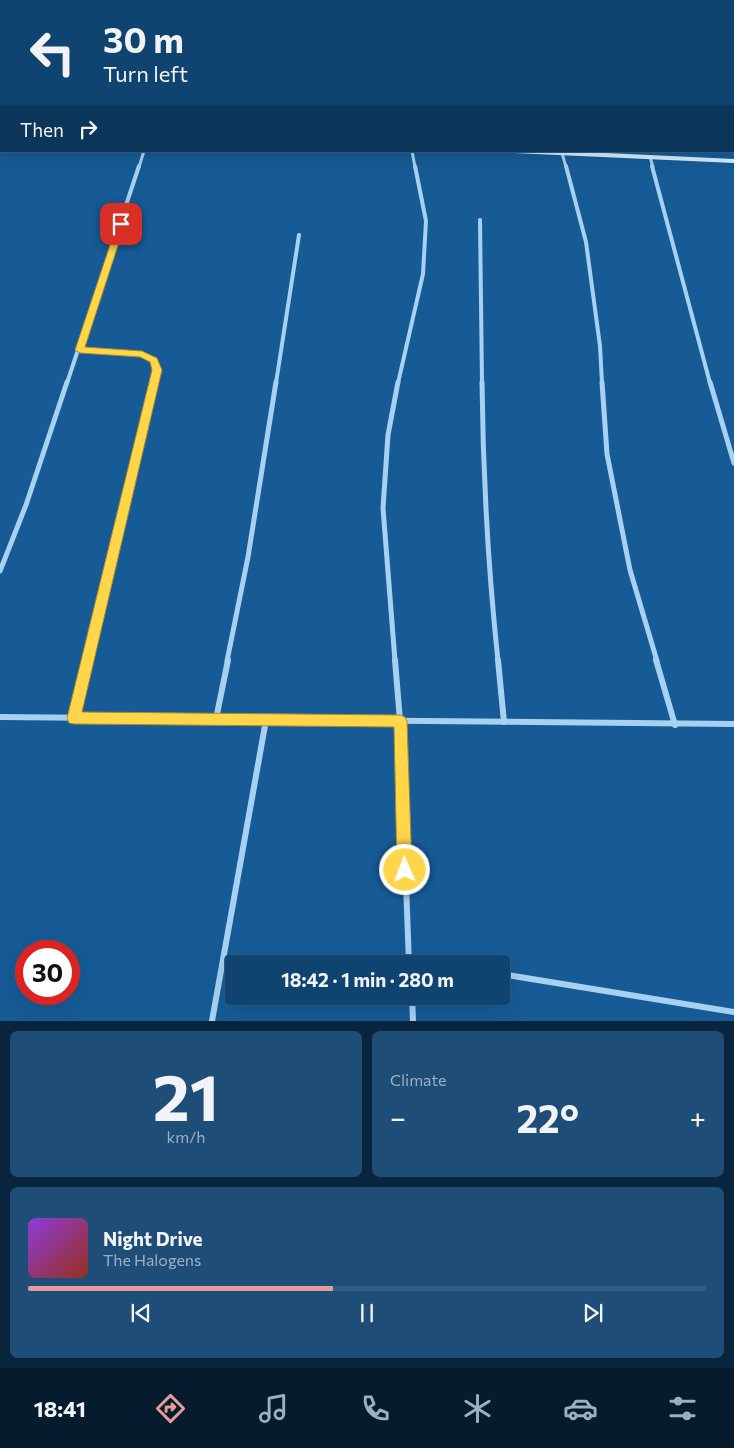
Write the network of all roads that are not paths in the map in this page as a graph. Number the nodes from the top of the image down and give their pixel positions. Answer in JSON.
{"nodes":[{"id":1,"x":144,"y":152,"type":"edge"},
{"id":2,"x":412,"y":152,"type":"edge"},
{"id":3,"x":530,"y":152,"type":"edge"},
{"id":4,"x":562,"y":154,"type":"junction"},
{"id":5,"x":650,"y":157,"type":"junction"},
{"id":6,"x":734,"y":161,"type":"edge"},
{"id":7,"x":480,"y":220,"type":"dead end"},
{"id":8,"x":299,"y":235,"type":"dead end"},
{"id":9,"x":80,"y":350,"type":"junction"},
{"id":10,"x":734,"y":463,"type":"edge"},
{"id":11,"x":0,"y":571,"type":"edge"},
{"id":12,"x":0,"y":717,"type":"edge"},
{"id":13,"x":74,"y":718,"type":"junction"},
{"id":14,"x":216,"y":719,"type":"junction"},
{"id":15,"x":266,"y":720,"type":"junction"},
{"id":16,"x":400,"y":721,"type":"junction"},
{"id":17,"x":504,"y":722,"type":"junction"},
{"id":18,"x":734,"y":724,"type":"edge"},
{"id":19,"x":676,"y":725,"type":"junction"},
{"id":20,"x":409,"y":955,"type":"edge"},
{"id":21,"x":510,"y":975,"type":"edge"},
{"id":22,"x":412,"y":1005,"type":"edge"},
{"id":23,"x":734,"y":1012,"type":"edge"},
{"id":24,"x":212,"y":1020,"type":"edge"},
{"id":25,"x":413,"y":1020,"type":"edge"}],
"edges":[{"from":1,"to":9,"type":"street"},
{"from":2,"to":16,"type":"street"},
{"from":3,"to":4,"type":"street"},
{"from":4,"to":5,"type":"street"},
{"from":4,"to":19,"type":"street"},
{"from":5,"to":6,"type":"street"},
{"from":5,"to":10,"type":"street"},
{"from":7,"to":17,"type":"street"},
{"from":8,"to":14,"type":"street"},
{"from":9,"to":11,"type":"street"},
{"from":9,"to":13,"type":"street"},
{"from":12,"to":13,"type":"street"},
{"from":13,"to":14,"type":"street"},
{"from":14,"to":15,"type":"street"},
{"from":15,"to":16,"type":"street"},
{"from":15,"to":24,"type":"street"},
{"from":16,"to":17,"type":"street"},
{"from":16,"to":20,"type":"street"},
{"from":17,"to":19,"type":"street"},
{"from":18,"to":19,"type":"street"},
{"from":21,"to":23,"type":"street"},
{"from":22,"to":25,"type":"street"}]}
